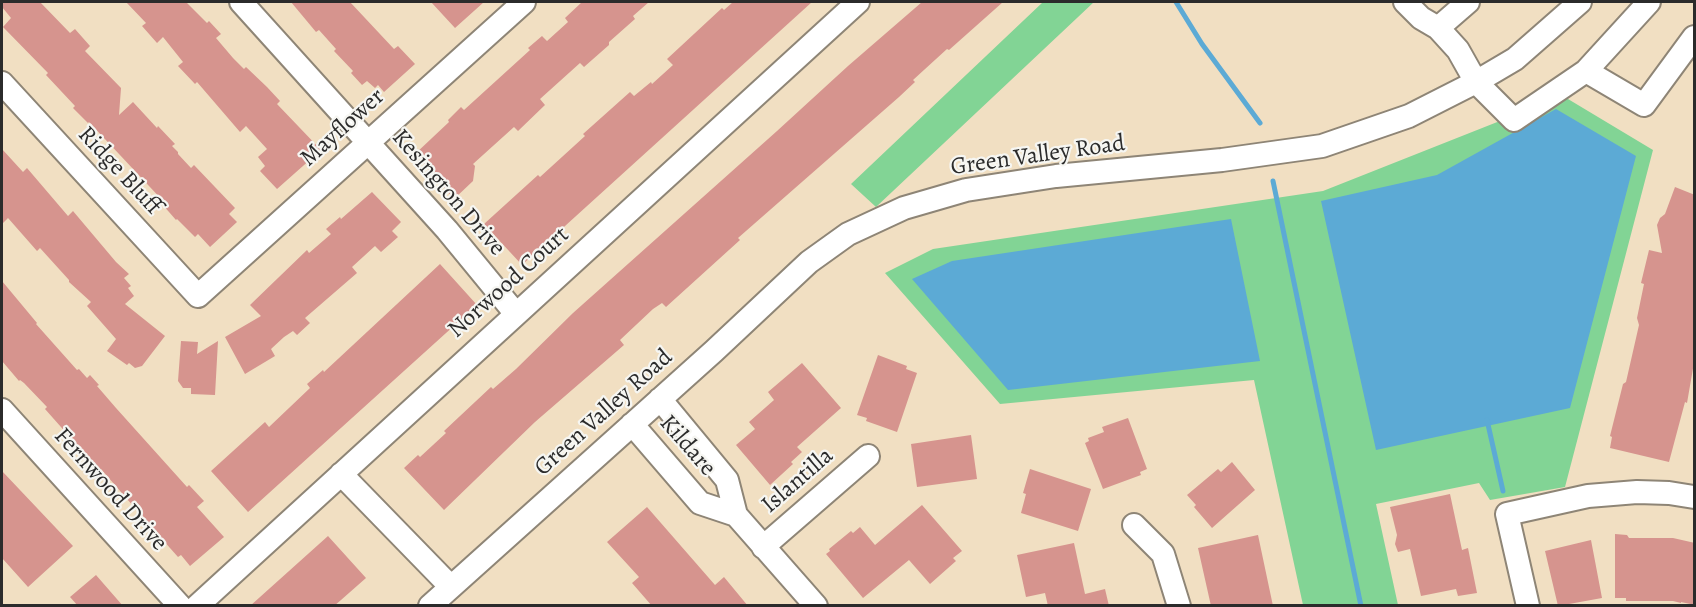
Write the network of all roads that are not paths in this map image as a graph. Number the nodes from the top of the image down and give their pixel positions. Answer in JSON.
{"nodes":[{"id":1,"x":241,"y":2,"type":"edge"},
{"id":2,"x":524,"y":2,"type":"edge"},
{"id":3,"x":858,"y":2,"type":"edge"},
{"id":4,"x":1405,"y":2,"type":"edge"},
{"id":5,"x":1468,"y":2,"type":"edge"},
{"id":6,"x":1580,"y":2,"type":"edge"},
{"id":7,"x":1649,"y":2,"type":"edge"},
{"id":8,"x":1438,"y":28,"type":"junction"},
{"id":9,"x":1695,"y":37,"type":"edge"},
{"id":10,"x":1586,"y":71,"type":"junction"},
{"id":11,"x":1476,"y":82,"type":"junction"},
{"id":12,"x":2,"y":83,"type":"edge"},
{"id":13,"x":368,"y":142,"type":"junction"},
{"id":14,"x":198,"y":296,"type":"joint"},
{"id":15,"x":516,"y":314,"type":"junction"},
{"id":16,"x":660,"y":399,"type":"junction"},
{"id":17,"x":2,"y":410,"type":"edge"},
{"id":18,"x":632,"y":424,"type":"junction"},
{"id":19,"x":704,"y":452,"type":"junction"},
{"id":20,"x":868,"y":456,"type":"dead end"},
{"id":21,"x":341,"y":474,"type":"junction"},
{"id":22,"x":676,"y":477,"type":"junction"},
{"id":23,"x":1695,"y":497,"type":"edge"},
{"id":24,"x":736,"y":515,"type":"junction"},
{"id":25,"x":1134,"y":525,"type":"dead end"},
{"id":26,"x":763,"y":547,"type":"junction"},
{"id":27,"x":451,"y":587,"type":"junction"},
{"id":28,"x":180,"y":606,"type":"edge"},
{"id":29,"x":198,"y":606,"type":"edge"},
{"id":30,"x":430,"y":606,"type":"edge"},
{"id":31,"x":816,"y":606,"type":"edge"},
{"id":32,"x":1179,"y":606,"type":"edge"},
{"id":33,"x":1528,"y":606,"type":"edge"}],
"edges":[{"from":1,"to":13,"type":"street","name":"Kesington Drive"},
{"from":2,"to":13,"type":"street","name":"Mayflower"},
{"from":3,"to":15,"type":"street","name":"Norwood Court"},
{"from":4,"to":8,"type":"street"},
{"from":5,"to":8,"type":"street"},
{"from":6,"to":11,"type":"street","name":"Green Valley Road"},
{"from":7,"to":10,"type":"street"},
{"from":8,"to":11,"type":"street"},
{"from":9,"to":10,"type":"street"},
{"from":10,"to":11,"type":"street"},
{"from":11,"to":16,"type":"street","name":"Green Valley Road"},
{"from":12,"to":14,"type":"street","name":"Ridge Bluff"},
{"from":13,"to":14,"type":"street","name":"Mayflower"},
{"from":13,"to":15,"type":"street","name":"Kesington Drive"},
{"from":15,"to":21,"type":"street","name":"Norwood Court"},
{"from":16,"to":18,"type":"street","name":"Green Valley Road"},
{"from":16,"to":19,"type":"street","name":"Kildare"},
{"from":17,"to":28,"type":"street","name":"Fernwood Drive"},
{"from":18,"to":22,"type":"street","name":"Kildare"},
{"from":18,"to":27,"type":"street","name":"Green Valley Road"},
{"from":19,"to":22,"type":"street"},
{"from":19,"to":24,"type":"street","name":"Kildare"},
{"from":20,"to":26,"type":"street","name":"Islantilla"},
{"from":21,"to":27,"type":"street"},
{"from":21,"to":29,"type":"street","name":"Norwood Court"},
{"from":22,"to":24,"type":"street","name":"Kildare"},
{"from":23,"to":33,"type":"street"},
{"from":24,"to":26,"type":"street","name":"Kildare"},
{"from":25,"to":32,"type":"street"},
{"from":26,"to":31,"type":"street","name":"Kildare"},
{"from":27,"to":30,"type":"street","name":"Green Valley Road"}]}
